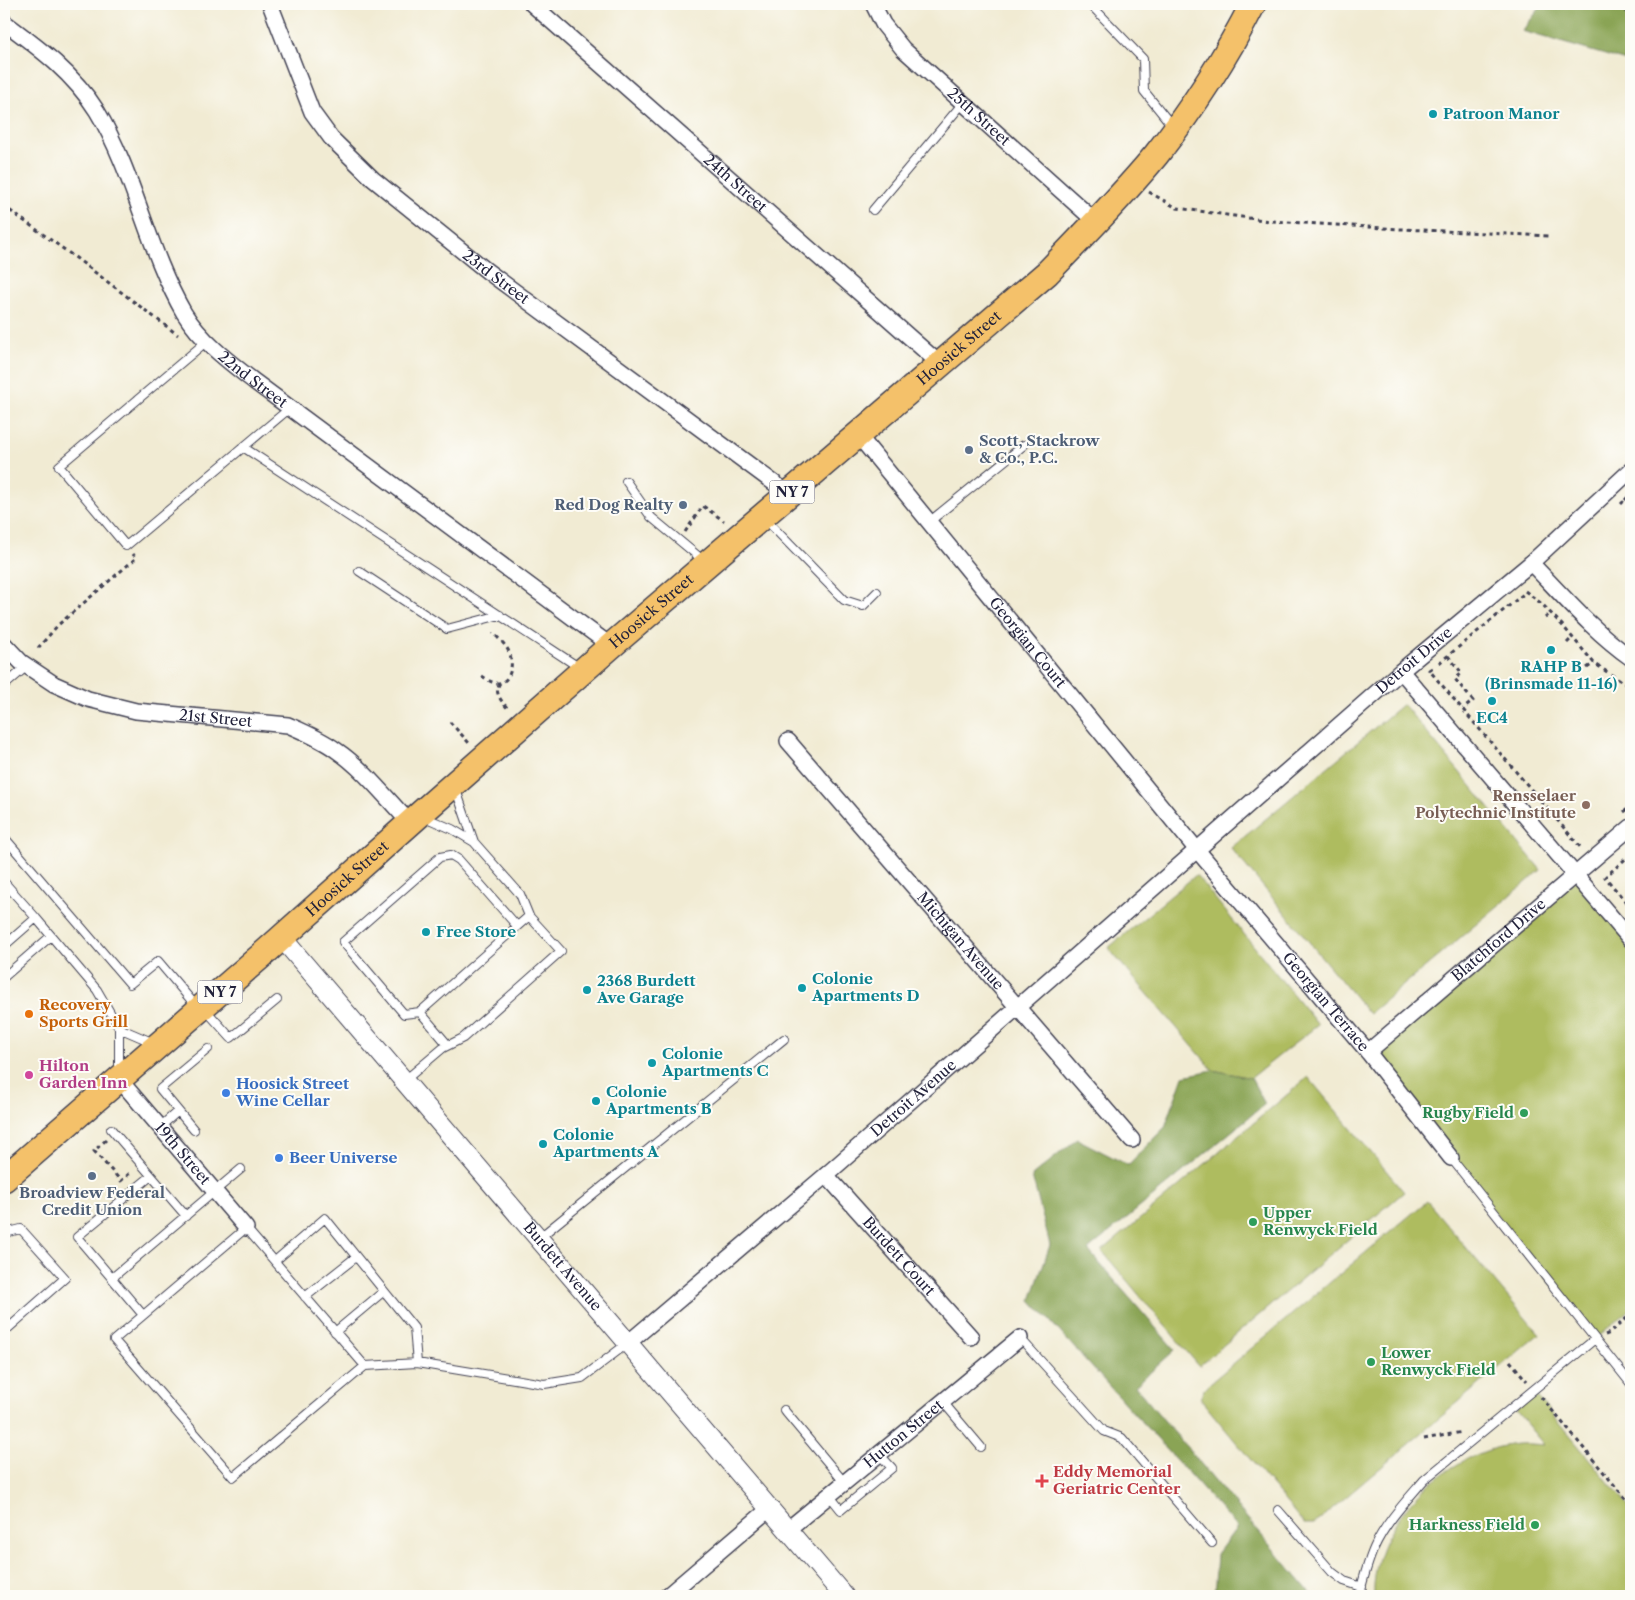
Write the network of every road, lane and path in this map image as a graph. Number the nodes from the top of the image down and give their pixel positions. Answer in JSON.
{"nodes":[{"id":1,"x":270,"y":4,"type":"edge"},
{"id":2,"x":532,"y":4,"type":"edge"},
{"id":3,"x":873,"y":4,"type":"edge"},
{"id":4,"x":1090,"y":4,"type":"edge"},
{"id":5,"x":1253,"y":4,"type":"edge"},
{"id":6,"x":1624,"y":4,"type":"edge"},
{"id":7,"x":4,"y":22,"type":"edge"},
{"id":8,"x":1631,"y":24,"type":"edge"},
{"id":9,"x":964,"y":103,"type":"junction"},
{"id":10,"x":1175,"y":129,"type":"junction"},
{"id":11,"x":1131,"y":182,"type":"junction"},
{"id":12,"x":4,"y":209,"type":"edge"},
{"id":13,"x":873,"y":210,"type":"dead end"},
{"id":14,"x":1096,"y":222,"type":"junction"},
{"id":15,"x":1550,"y":236,"type":"dead end"},
{"id":16,"x":203,"y":346,"type":"junction"},
{"id":17,"x":940,"y":364,"type":"junction"},
{"id":18,"x":290,"y":408,"type":"junction"},
{"id":19,"x":858,"y":435,"type":"junction"},
{"id":20,"x":1024,"y":445,"type":"dead end"},
{"id":21,"x":243,"y":447,"type":"junction"},
{"id":22,"x":1631,"y":471,"type":"edge"},
{"id":23,"x":626,"y":480,"type":"dead end"},
{"id":24,"x":789,"y":494,"type":"junction"},
{"id":25,"x":762,"y":516,"type":"junction"},
{"id":26,"x":724,"y":521,"type":"dead end"},
{"id":27,"x":930,"y":522,"type":"junction"},
{"id":28,"x":679,"y":541,"type":"junction"},
{"id":29,"x":126,"y":546,"type":"junction"},
{"id":30,"x":1531,"y":563,"type":"junction"},
{"id":31,"x":707,"y":564,"type":"junction"},
{"id":32,"x":359,"y":571,"type":"dead end"},
{"id":33,"x":1510,"y":581,"type":"junction"},
{"id":34,"x":877,"y":592,"type":"dead end"},
{"id":35,"x":1526,"y":592,"type":"junction"},
{"id":36,"x":1551,"y":613,"type":"junction"},
{"id":37,"x":500,"y":615,"type":"junction"},
{"id":38,"x":1545,"y":618,"type":"dead end"},
{"id":39,"x":493,"y":632,"type":"dead end"},
{"id":40,"x":1573,"y":637,"type":"junction"},
{"id":41,"x":1567,"y":643,"type":"dead end"},
{"id":42,"x":4,"y":644,"type":"edge"},
{"id":43,"x":611,"y":646,"type":"junction"},
{"id":44,"x":38,"y":648,"type":"dead end"},
{"id":45,"x":1448,"y":656,"type":"junction"},
{"id":46,"x":1631,"y":658,"type":"edge"},
{"id":47,"x":1594,"y":662,"type":"junction"},
{"id":48,"x":26,"y":666,"type":"junction"},
{"id":49,"x":1587,"y":668,"type":"dead end"},
{"id":50,"x":584,"y":670,"type":"junction"},
{"id":51,"x":1401,"y":671,"type":"junction"},
{"id":52,"x":482,"y":676,"type":"dead end"},
{"id":53,"x":500,"y":683,"type":"junction"},
{"id":54,"x":4,"y":686,"type":"edge"},
{"id":55,"x":1631,"y":688,"type":"edge"},
{"id":56,"x":1631,"y":697,"type":"edge"},
{"id":57,"x":1627,"y":700,"type":"dead end"},
{"id":58,"x":508,"y":709,"type":"dead end"},
{"id":59,"x":1463,"y":709,"type":"junction"},
{"id":60,"x":450,"y":722,"type":"dead end"},
{"id":61,"x":788,"y":741,"type":"dead end"},
{"id":62,"x":469,"y":743,"type":"dead end"},
{"id":63,"x":454,"y":784,"type":"junction"},
{"id":64,"x":1631,"y":806,"type":"edge"},
{"id":65,"x":1617,"y":818,"type":"dead end"},
{"id":66,"x":415,"y":819,"type":"junction"},
{"id":67,"x":1631,"y":827,"type":"edge"},
{"id":68,"x":4,"y":837,"type":"edge"},
{"id":69,"x":474,"y":842,"type":"junction"},
{"id":70,"x":1582,"y":849,"type":"dead end"},
{"id":71,"x":1197,"y":850,"type":"junction"},
{"id":72,"x":1631,"y":854,"type":"edge"},
{"id":73,"x":1576,"y":875,"type":"junction"},
{"id":74,"x":4,"y":883,"type":"edge"},
{"id":75,"x":1631,"y":908,"type":"edge"},
{"id":76,"x":529,"y":916,"type":"junction"},
{"id":77,"x":36,"y":918,"type":"junction"},
{"id":78,"x":517,"y":926,"type":"junction"},
{"id":79,"x":51,"y":936,"type":"junction"},
{"id":80,"x":282,"y":938,"type":"junction"},
{"id":81,"x":1631,"y":940,"type":"edge"},
{"id":82,"x":4,"y":946,"type":"edge"},
{"id":83,"x":4,"y":977,"type":"edge"},
{"id":84,"x":277,"y":1000,"type":"dead end"},
{"id":85,"x":1016,"y":1007,"type":"junction"},
{"id":86,"x":201,"y":1008,"type":"junction"},
{"id":87,"x":420,"y":1012,"type":"junction"},
{"id":88,"x":118,"y":1028,"type":"junction"},
{"id":89,"x":784,"y":1039,"type":"dead end"},
{"id":90,"x":158,"y":1045,"type":"junction"},
{"id":91,"x":448,"y":1045,"type":"junction"},
{"id":92,"x":208,"y":1049,"type":"dead end"},
{"id":93,"x":1368,"y":1052,"type":"junction"},
{"id":94,"x":119,"y":1079,"type":"junction"},
{"id":95,"x":404,"y":1081,"type":"junction"},
{"id":96,"x":178,"y":1111,"type":"junction"},
{"id":97,"x":160,"y":1127,"type":"junction"},
{"id":98,"x":111,"y":1129,"type":"dead end"},
{"id":99,"x":194,"y":1130,"type":"dead end"},
{"id":100,"x":100,"y":1134,"type":"dead end"},
{"id":101,"x":1132,"y":1140,"type":"dead end"},
{"id":102,"x":1451,"y":1158,"type":"joint"},
{"id":103,"x":241,"y":1169,"type":"dead end"},
{"id":104,"x":132,"y":1171,"type":"dead end"},
{"id":105,"x":826,"y":1175,"type":"junction"},
{"id":106,"x":151,"y":1176,"type":"junction"},
{"id":107,"x":4,"y":1179,"type":"edge"},
{"id":108,"x":215,"y":1191,"type":"junction"},
{"id":109,"x":186,"y":1216,"type":"junction"},
{"id":110,"x":246,"y":1228,"type":"junction"},
{"id":111,"x":4,"y":1233,"type":"edge"},
{"id":112,"x":538,"y":1238,"type":"junction"},
{"id":113,"x":356,"y":1256,"type":"junction"},
{"id":114,"x":275,"y":1261,"type":"junction"},
{"id":115,"x":112,"y":1278,"type":"junction"},
{"id":116,"x":384,"y":1291,"type":"junction"},
{"id":117,"x":305,"y":1297,"type":"junction"},
{"id":118,"x":1631,"y":1314,"type":"edge"},
{"id":119,"x":143,"y":1315,"type":"junction"},
{"id":120,"x":4,"y":1332,"type":"edge"},
{"id":121,"x":335,"y":1332,"type":"junction"},
{"id":122,"x":1610,"y":1333,"type":"dead end"},
{"id":123,"x":971,"y":1337,"type":"dead end"},
{"id":124,"x":1020,"y":1338,"type":"joint"},
{"id":125,"x":1595,"y":1339,"type":"junction"},
{"id":126,"x":628,"y":1343,"type":"junction"},
{"id":127,"x":1510,"y":1361,"type":"dead end"},
{"id":128,"x":417,"y":1363,"type":"junction"},
{"id":129,"x":365,"y":1366,"type":"junction"},
{"id":130,"x":1631,"y":1384,"type":"edge"},
{"id":131,"x":1535,"y":1390,"type":"junction"},
{"id":132,"x":943,"y":1402,"type":"junction"},
{"id":133,"x":784,"y":1410,"type":"dead end"},
{"id":134,"x":1491,"y":1426,"type":"junction"},
{"id":135,"x":1424,"y":1440,"type":"dead end"},
{"id":136,"x":981,"y":1447,"type":"dead end"},
{"id":137,"x":879,"y":1454,"type":"junction"},
{"id":138,"x":844,"y":1482,"type":"junction"},
{"id":139,"x":829,"y":1495,"type":"junction"},
{"id":140,"x":1631,"y":1505,"type":"edge"},
{"id":141,"x":769,"y":1509,"type":"junction"},
{"id":142,"x":1278,"y":1510,"type":"dead end"},
{"id":143,"x":787,"y":1530,"type":"junction"},
{"id":144,"x":1212,"y":1543,"type":"dead end"},
{"id":145,"x":1362,"y":1587,"type":"junction"},
{"id":146,"x":667,"y":1596,"type":"edge"},
{"id":147,"x":844,"y":1596,"type":"edge"},
{"id":148,"x":1359,"y":1596,"type":"edge"}],
"edges":[{"from":1,"to":24,"type":"street","name":"23rd Street"},
{"from":2,"to":17,"type":"street","name":"24th Street"},
{"from":3,"to":9,"type":"street","name":"25th Street"},
{"from":4,"to":10,"type":"lane"},
{"from":5,"to":10,"type":"highway","name":"Hoosick Street","number":"NY 7"},
{"from":6,"to":8,"type":"path"},
{"from":7,"to":16,"type":"street","name":"22nd Street"},
{"from":9,"to":13,"type":"lane"},
{"from":9,"to":14,"type":"street","name":"25th Street"},
{"from":10,"to":11,"type":"highway","name":"Hoosick Street","number":"NY 7"},
{"from":11,"to":14,"type":"highway","name":"Hoosick Street","number":"NY 7"},
{"from":11,"to":15,"type":"path"},
{"from":12,"to":16,"type":"path"},
{"from":14,"to":17,"type":"highway","name":"Hoosick Street","number":"NY 7"},
{"from":16,"to":18,"type":"street","name":"22nd Street"},
{"from":16,"to":29,"type":"lane"},
{"from":17,"to":19,"type":"highway","name":"Hoosick Street","number":"NY 7"},
{"from":18,"to":21,"type":"lane"},
{"from":18,"to":43,"type":"street","name":"22nd Street"},
{"from":19,"to":24,"type":"highway","name":"Hoosick Street","number":"NY 7"},
{"from":19,"to":27,"type":"street","name":"Georgian Court"},
{"from":20,"to":27,"type":"lane"},
{"from":21,"to":29,"type":"lane"},
{"from":21,"to":37,"type":"lane"},
{"from":22,"to":30,"type":"street","name":"Detroit Drive"},
{"from":23,"to":28,"type":"lane"},
{"from":24,"to":25,"type":"highway","name":"Hoosick Street","number":"NY 7"},
{"from":25,"to":31,"type":"highway","name":"Hoosick Street","number":"NY 7"},
{"from":25,"to":34,"type":"lane"},
{"from":26,"to":28,"type":"path"},
{"from":27,"to":71,"type":"street","name":"Georgian Court"},
{"from":28,"to":31,"type":"lane"},
{"from":29,"to":44,"type":"path"},
{"from":30,"to":33,"type":"street","name":"Detroit Drive"},
{"from":30,"to":46,"type":"street"},
{"from":31,"to":43,"type":"highway","name":"Hoosick Street","number":"NY 7"},
{"from":32,"to":37,"type":"lane"},
{"from":33,"to":35,"type":"path"},
{"from":33,"to":51,"type":"street","name":"Detroit Drive"},
{"from":35,"to":36,"type":"path"},
{"from":35,"to":45,"type":"path"},
{"from":36,"to":38,"type":"path"},
{"from":36,"to":40,"type":"path"},
{"from":37,"to":50,"type":"lane"},
{"from":39,"to":53,"type":"path"},
{"from":40,"to":41,"type":"path"},
{"from":40,"to":47,"type":"path"},
{"from":42,"to":48,"type":"street","name":"21st Street"},
{"from":43,"to":50,"type":"highway","name":"Hoosick Street","number":"NY 7"},
{"from":45,"to":59,"type":"path"},
{"from":45,"to":59,"type":"path"},
{"from":47,"to":49,"type":"path"},
{"from":47,"to":55,"type":"path"},
{"from":48,"to":54,"type":"lane"},
{"from":48,"to":66,"type":"street","name":"21st Street"},
{"from":50,"to":63,"type":"highway","name":"Hoosick Street","number":"NY 7"},
{"from":51,"to":71,"type":"street","name":"Detroit Drive"},
{"from":51,"to":73,"type":"street"},
{"from":52,"to":53,"type":"path"},
{"from":53,"to":58,"type":"path"},
{"from":56,"to":57,"type":"path"},
{"from":59,"to":70,"type":"path"},
{"from":60,"to":62,"type":"path"},
{"from":61,"to":85,"type":"street","name":"Michigan Avenue"},
{"from":63,"to":66,"type":"highway","name":"Hoosick Street","number":"NY 7"},
{"from":63,"to":69,"type":"lane"},
{"from":64,"to":65,"type":"path"},
{"from":66,"to":69,"type":"lane"},
{"from":66,"to":80,"type":"highway","name":"Hoosick Street","number":"NY 7"},
{"from":67,"to":73,"type":"street","name":"Blatchford Drive"},
{"from":68,"to":86,"type":"lane"},
{"from":69,"to":76,"type":"lane"},
{"from":71,"to":85,"type":"street","name":"Detroit Avenue"},
{"from":71,"to":93,"type":"street","name":"Georgian Terrace"},
{"from":72,"to":75,"type":"path"},
{"from":73,"to":81,"type":"street"},
{"from":73,"to":93,"type":"street","name":"Blatchford Drive"},
{"from":74,"to":77,"type":"lane"},
{"from":76,"to":78,"type":"lane"},
{"from":76,"to":91,"type":"lane"},
{"from":77,"to":79,"type":"lane"},
{"from":77,"to":82,"type":"lane"},
{"from":78,"to":87,"type":"lane"},
{"from":78,"to":87,"type":"lane"},
{"from":79,"to":83,"type":"lane"},
{"from":79,"to":88,"type":"lane"},
{"from":80,"to":86,"type":"highway","name":"Hoosick Street","number":"NY 7"},
{"from":80,"to":95,"type":"street","name":"Burdett Avenue"},
{"from":84,"to":86,"type":"lane"},
{"from":85,"to":101,"type":"street","name":"Michigan Avenue"},
{"from":85,"to":105,"type":"street","name":"Detroit Avenue"},
{"from":86,"to":90,"type":"highway","name":"Hoosick Street","number":"NY 7"},
{"from":87,"to":91,"type":"lane"},
{"from":88,"to":90,"type":"lane"},
{"from":88,"to":94,"type":"lane"},
{"from":89,"to":112,"type":"lane"},
{"from":90,"to":94,"type":"highway","name":"Hoosick Street","number":"NY 7"},
{"from":91,"to":95,"type":"lane"},
{"from":92,"to":96,"type":"lane"},
{"from":93,"to":102,"type":"street","name":"Georgian Terrace"},
{"from":94,"to":97,"type":"street","name":"19th Street"},
{"from":94,"to":107,"type":"highway","name":"Hoosick Street","number":"NY 7"},
{"from":95,"to":112,"type":"street","name":"Burdett Avenue"},
{"from":96,"to":97,"type":"lane"},
{"from":96,"to":99,"type":"lane"},
{"from":97,"to":108,"type":"street","name":"19th Street"},
{"from":98,"to":106,"type":"lane"},
{"from":100,"to":104,"type":"path"},
{"from":102,"to":125,"type":"lane"},
{"from":103,"to":108,"type":"lane"},
{"from":105,"to":123,"type":"street","name":"Burdett Court"},
{"from":105,"to":126,"type":"street","name":"Detroit Avenue"},
{"from":106,"to":109,"type":"lane"},
{"from":106,"to":115,"type":"lane"},
{"from":108,"to":109,"type":"lane"},
{"from":108,"to":110,"type":"street","name":"19th Street"},
{"from":109,"to":115,"type":"lane"},
{"from":110,"to":114,"type":"lane"},
{"from":110,"to":119,"type":"lane"},
{"from":111,"to":120,"type":"lane"},
{"from":112,"to":126,"type":"street","name":"Burdett Avenue"},
{"from":113,"to":114,"type":"lane"},
{"from":113,"to":116,"type":"lane"},
{"from":113,"to":117,"type":"lane"},
{"from":114,"to":117,"type":"lane"},
{"from":115,"to":119,"type":"lane"},
{"from":116,"to":121,"type":"lane"},
{"from":116,"to":128,"type":"lane"},
{"from":117,"to":121,"type":"lane"},
{"from":118,"to":122,"type":"path"},
{"from":119,"to":129,"type":"lane"},
{"from":121,"to":129,"type":"lane"},
{"from":124,"to":132,"type":"street","name":"Hutton Street"},
{"from":124,"to":144,"type":"lane"},
{"from":125,"to":130,"type":"lane"},
{"from":125,"to":131,"type":"lane"},
{"from":126,"to":128,"type":"lane"},
{"from":126,"to":141,"type":"street","name":"Burdett Avenue"},
{"from":127,"to":131,"type":"path"},
{"from":128,"to":129,"type":"lane"},
{"from":131,"to":134,"type":"lane"},
{"from":131,"to":140,"type":"path"},
{"from":132,"to":136,"type":"lane"},
{"from":132,"to":137,"type":"street","name":"Hutton Street"},
{"from":133,"to":138,"type":"lane"},
{"from":134,"to":135,"type":"path"},
{"from":134,"to":145,"type":"lane"},
{"from":137,"to":138,"type":"street","name":"Hutton Street"},
{"from":137,"to":139,"type":"lane"},
{"from":138,"to":139,"type":"street","name":"Hutton Street"},
{"from":139,"to":143,"type":"street","name":"Hutton Street"},
{"from":141,"to":143,"type":"street","name":"Burdett Avenue"},
{"from":141,"to":146,"type":"street"},
{"from":142,"to":145,"type":"lane"},
{"from":143,"to":147,"type":"street","name":"Burdett Avenue"},
{"from":145,"to":148,"type":"lane"}]}
